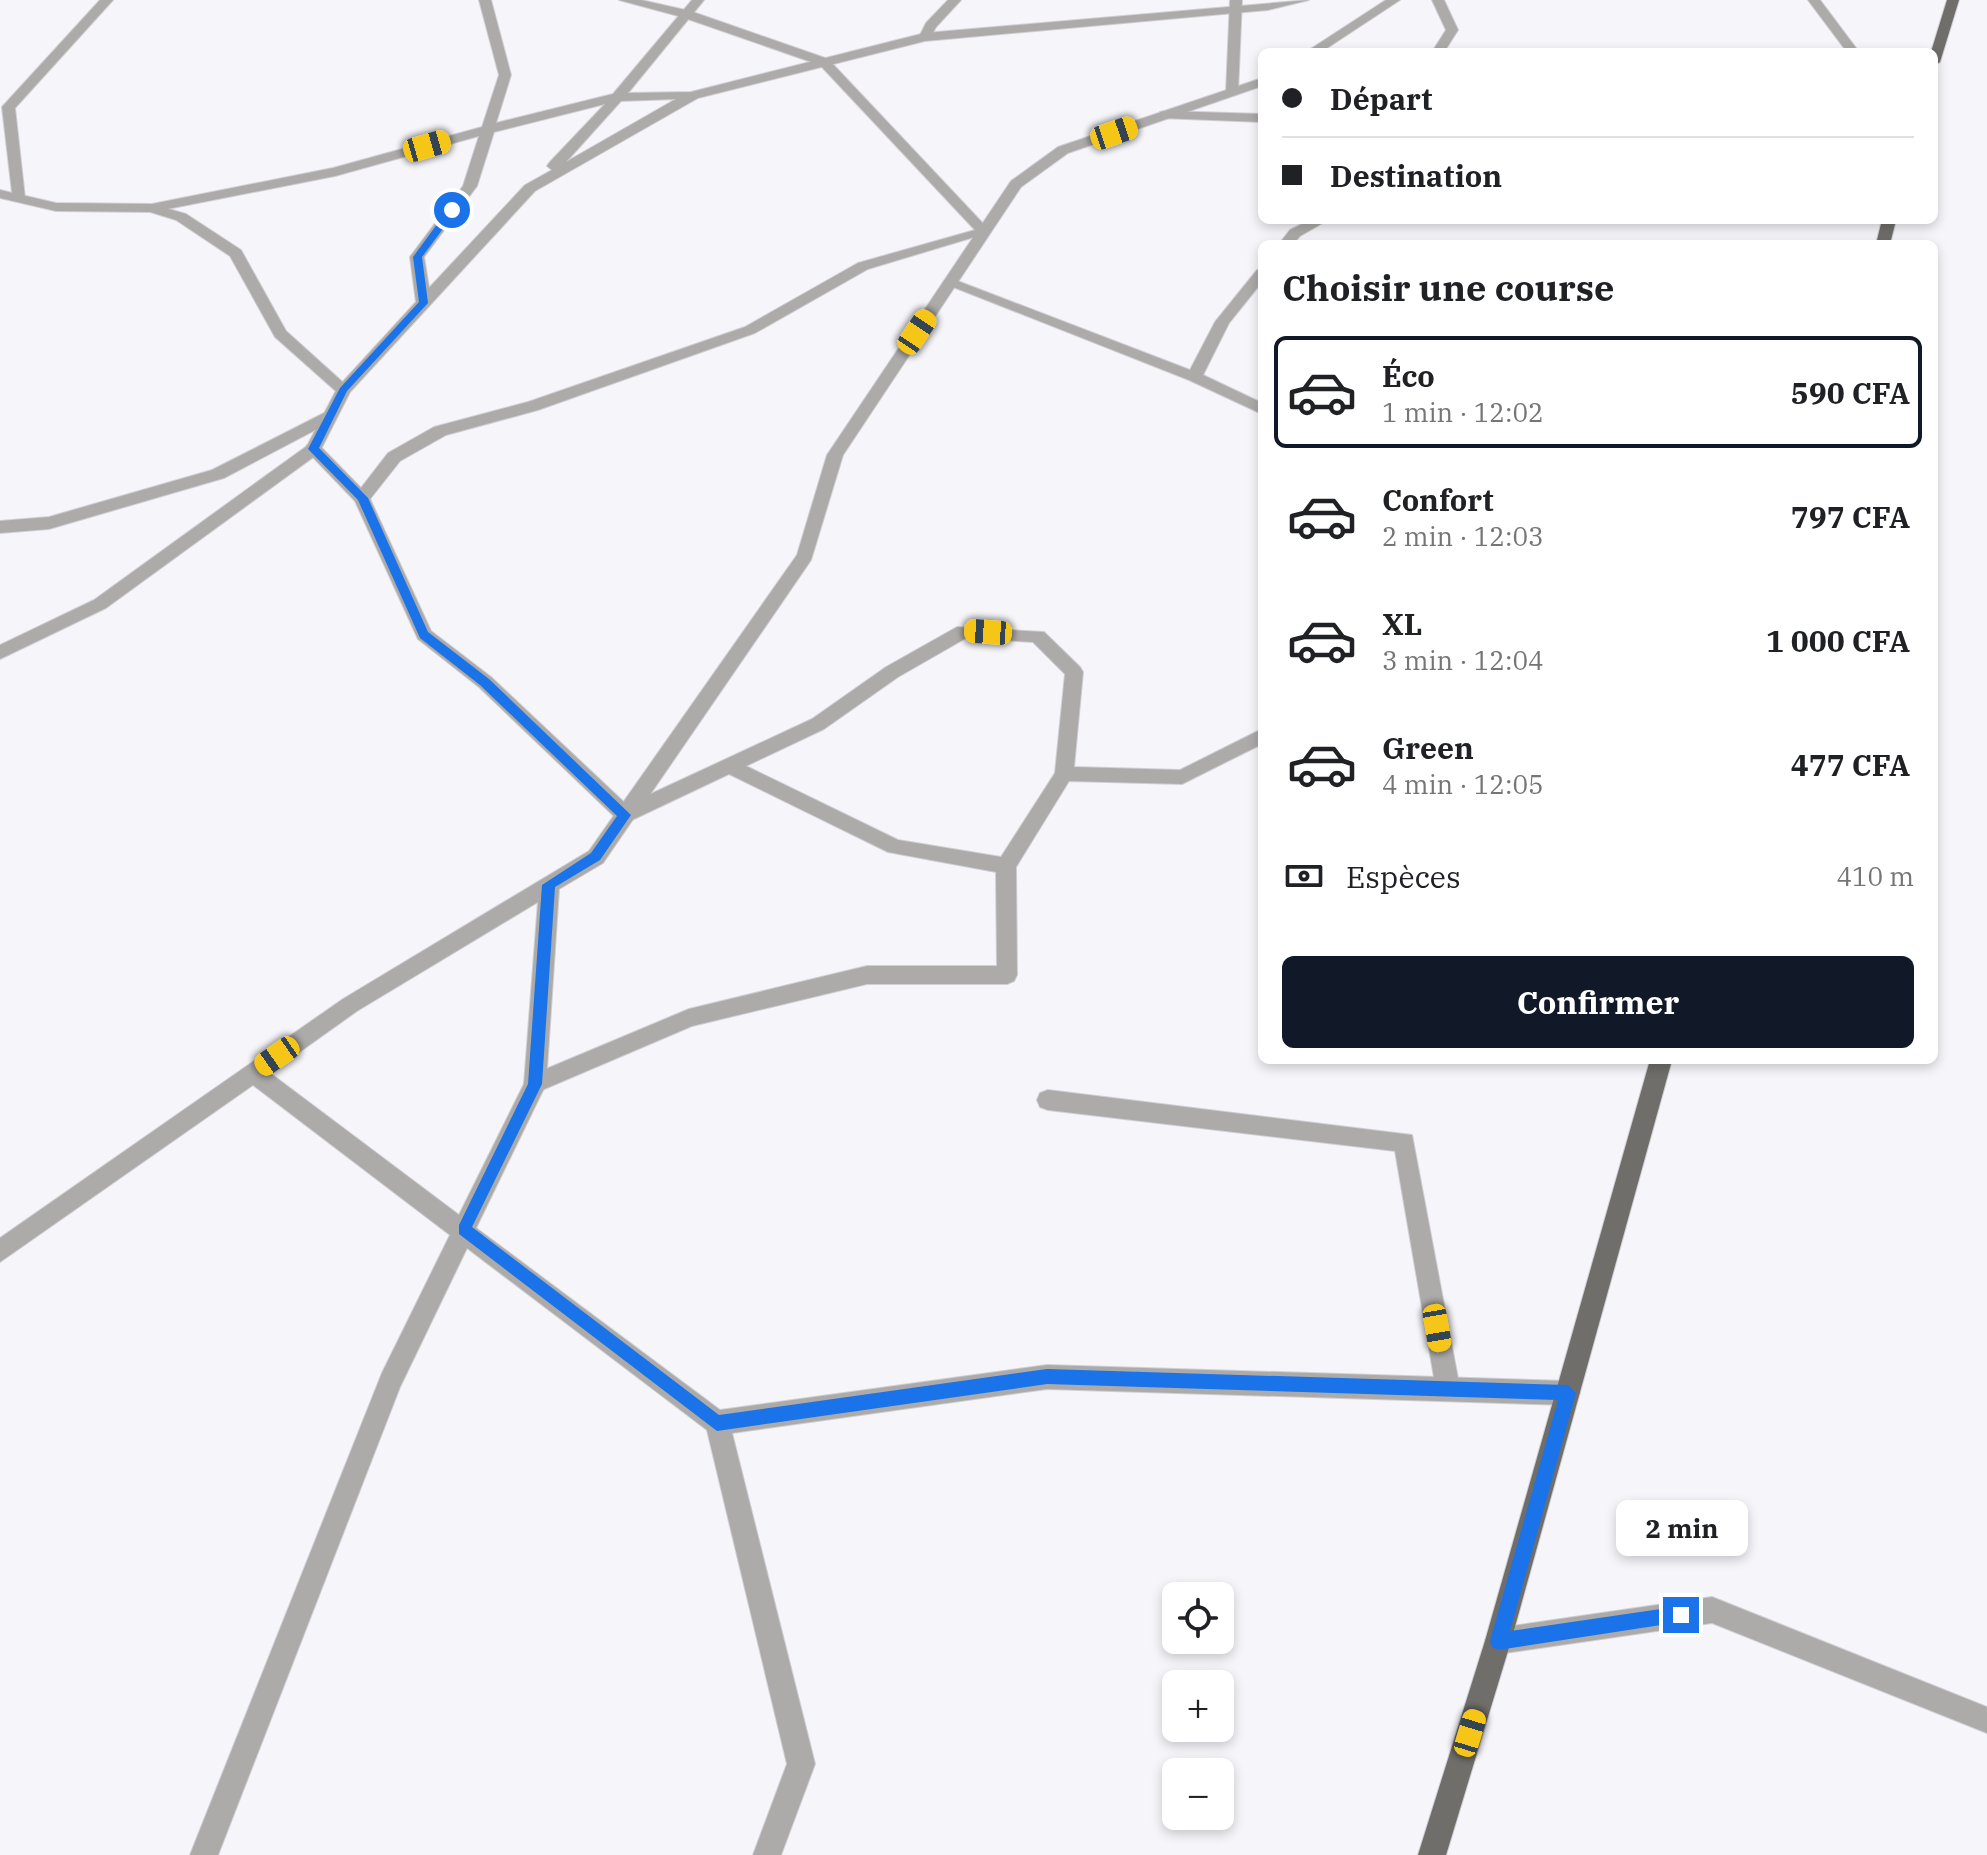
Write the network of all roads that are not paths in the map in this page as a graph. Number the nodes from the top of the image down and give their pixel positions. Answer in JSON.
{"nodes":[{"id":1,"x":107,"y":0,"type":"edge"},
{"id":2,"x":485,"y":0,"type":"edge"},
{"id":3,"x":625,"y":0,"type":"edge"},
{"id":4,"x":698,"y":0,"type":"edge"},
{"id":5,"x":955,"y":0,"type":"edge"},
{"id":6,"x":1303,"y":0,"type":"edge"},
{"id":7,"x":1394,"y":0,"type":"edge"},
{"id":8,"x":1438,"y":0,"type":"edge"},
{"id":9,"x":1814,"y":0,"type":"edge"},
{"id":10,"x":1953,"y":0,"type":"edge"},
{"id":11,"x":1236,"y":4,"type":"edge"},
{"id":12,"x":686,"y":14,"type":"junction"},
{"id":13,"x":925,"y":37,"type":"junction"},
{"id":14,"x":1318,"y":48,"type":"edge"},
{"id":15,"x":1441,"y":48,"type":"edge"},
{"id":16,"x":1850,"y":48,"type":"edge"},
{"id":17,"x":1938,"y":49,"type":"edge"},
{"id":18,"x":824,"y":62,"type":"junction"},
{"id":19,"x":1258,"y":83,"type":"edge"},
{"id":20,"x":1232,"y":92,"type":"junction"},
{"id":21,"x":693,"y":95,"type":"junction"},
{"id":22,"x":617,"y":97,"type":"junction"},
{"id":23,"x":1165,"y":115,"type":"junction"},
{"id":24,"x":1258,"y":118,"type":"edge"},
{"id":25,"x":488,"y":129,"type":"junction"},
{"id":26,"x":530,"y":188,"type":"junction"},
{"id":27,"x":0,"y":194,"type":"edge"},
{"id":28,"x":18,"y":198,"type":"junction"},
{"id":29,"x":152,"y":208,"type":"junction"},
{"id":30,"x":1313,"y":224,"type":"edge"},
{"id":31,"x":984,"y":232,"type":"junction"},
{"id":32,"x":1289,"y":240,"type":"edge"},
{"id":33,"x":1258,"y":278,"type":"edge"},
{"id":34,"x":950,"y":283,"type":"junction"},
{"id":35,"x":424,"y":303,"type":"junction"},
{"id":36,"x":1194,"y":377,"type":"junction"},
{"id":37,"x":343,"y":390,"type":"junction"},
{"id":38,"x":1258,"y":407,"type":"edge"},
{"id":39,"x":330,"y":415,"type":"junction"},
{"id":40,"x":313,"y":449,"type":"junction"},
{"id":41,"x":362,"y":498,"type":"junction"},
{"id":42,"x":0,"y":527,"type":"edge"},
{"id":43,"x":0,"y":653,"type":"edge"},
{"id":44,"x":1258,"y":738,"type":"edge"},
{"id":45,"x":729,"y":766,"type":"junction"},
{"id":46,"x":1064,"y":774,"type":"junction"},
{"id":47,"x":625,"y":815,"type":"junction"},
{"id":48,"x":1006,"y":866,"type":"junction"},
{"id":49,"x":549,"y":885,"type":"junction"},
{"id":50,"x":1660,"y":1064,"type":"edge"},
{"id":51,"x":253,"y":1073,"type":"junction"},
{"id":52,"x":535,"y":1084,"type":"junction"},
{"id":53,"x":1048,"y":1100,"type":"dead end"},
{"id":54,"x":464,"y":1230,"type":"junction"},
{"id":55,"x":0,"y":1251,"type":"edge"},
{"id":56,"x":1448,"y":1389,"type":"junction"},
{"id":57,"x":1568,"y":1393,"type":"junction"},
{"id":58,"x":717,"y":1423,"type":"junction"},
{"id":59,"x":1498,"y":1641,"type":"junction"},
{"id":60,"x":1987,"y":1720,"type":"edge"},
{"id":61,"x":204,"y":1855,"type":"edge"},
{"id":62,"x":767,"y":1855,"type":"edge"},
{"id":63,"x":1432,"y":1855,"type":"edge"}],
"edges":[{"from":1,"to":28,"type":"street"},
{"from":2,"to":25,"type":"street"},
{"from":3,"to":12,"type":"street"},
{"from":4,"to":12,"type":"street"},
{"from":5,"to":13,"type":"street"},
{"from":6,"to":11,"type":"street"},
{"from":7,"to":14,"type":"street"},
{"from":8,"to":15,"type":"street"},
{"from":9,"to":16,"type":"street"},
{"from":10,"to":17,"type":"main road"},
{"from":11,"to":13,"type":"street"},
{"from":11,"to":20,"type":"street"},
{"from":12,"to":18,"type":"street"},
{"from":12,"to":22,"type":"street"},
{"from":13,"to":18,"type":"street"},
{"from":18,"to":21,"type":"street"},
{"from":18,"to":31,"type":"street"},
{"from":19,"to":20,"type":"street"},
{"from":20,"to":23,"type":"street"},
{"from":21,"to":22,"type":"street"},
{"from":21,"to":26,"type":"street"},
{"from":22,"to":25,"type":"street"},
{"from":22,"to":26,"type":"street"},
{"from":23,"to":24,"type":"street"},
{"from":23,"to":31,"type":"street"},
{"from":25,"to":29,"type":"street"},
{"from":25,"to":35,"type":"street"},
{"from":26,"to":35,"type":"street"},
{"from":27,"to":28,"type":"street"},
{"from":28,"to":29,"type":"street"},
{"from":29,"to":37,"type":"street"},
{"from":30,"to":32,"type":"street"},
{"from":31,"to":34,"type":"street"},
{"from":31,"to":41,"type":"street"},
{"from":33,"to":36,"type":"street"},
{"from":34,"to":36,"type":"street"},
{"from":34,"to":47,"type":"street"},
{"from":35,"to":37,"type":"street"},
{"from":36,"to":38,"type":"street"},
{"from":37,"to":39,"type":"street"},
{"from":39,"to":40,"type":"street"},
{"from":39,"to":42,"type":"street"},
{"from":40,"to":41,"type":"street"},
{"from":40,"to":43,"type":"street"},
{"from":41,"to":47,"type":"street"},
{"from":44,"to":46,"type":"street"},
{"from":45,"to":46,"type":"street"},
{"from":45,"to":47,"type":"street"},
{"from":45,"to":48,"type":"street"},
{"from":46,"to":48,"type":"street"},
{"from":47,"to":49,"type":"street"},
{"from":48,"to":52,"type":"street"},
{"from":49,"to":51,"type":"street"},
{"from":49,"to":52,"type":"street"},
{"from":50,"to":57,"type":"main road"},
{"from":51,"to":54,"type":"street"},
{"from":51,"to":55,"type":"street"},
{"from":52,"to":54,"type":"street"},
{"from":53,"to":56,"type":"street"},
{"from":54,"to":58,"type":"street"},
{"from":54,"to":61,"type":"street"},
{"from":56,"to":57,"type":"street"},
{"from":56,"to":58,"type":"street"},
{"from":57,"to":59,"type":"main road"},
{"from":58,"to":62,"type":"street"},
{"from":59,"to":60,"type":"street"},
{"from":59,"to":63,"type":"main road"}]}
